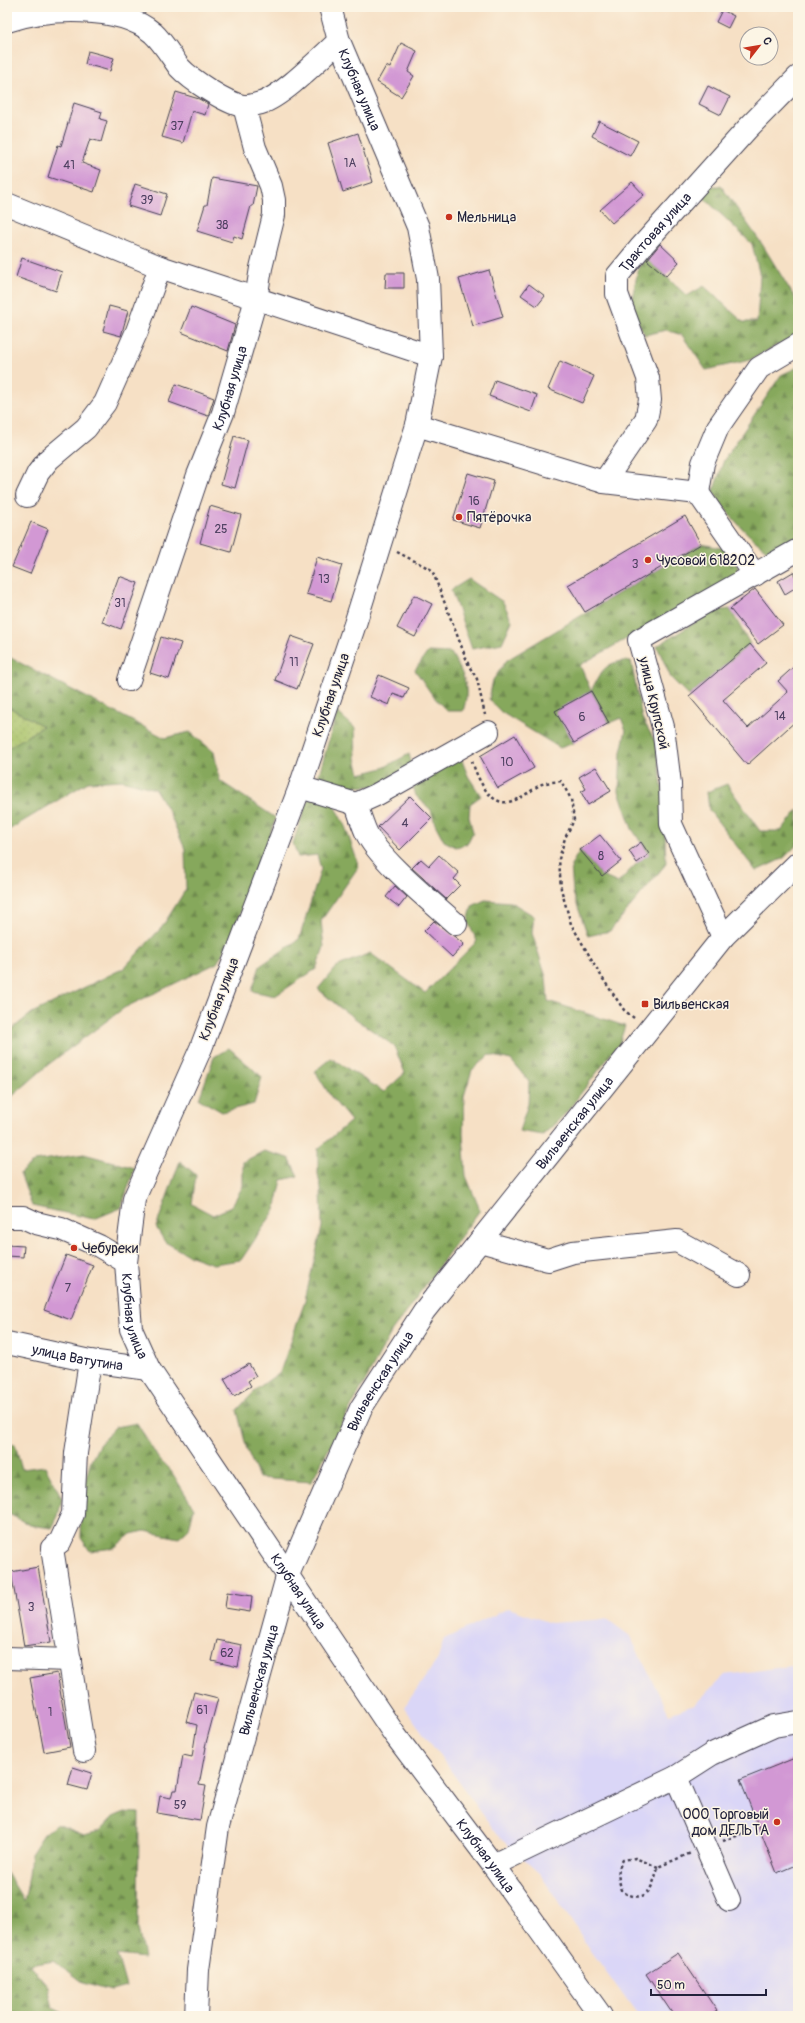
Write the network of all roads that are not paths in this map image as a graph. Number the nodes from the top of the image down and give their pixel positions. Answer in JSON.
{"nodes":[{"id":1,"x":330,"y":7,"type":"edge"},
{"id":2,"x":7,"y":21,"type":"edge"},
{"id":3,"x":339,"y":41,"type":"junction"},
{"id":4,"x":798,"y":77,"type":"edge"},
{"id":5,"x":244,"y":106,"type":"junction"},
{"id":6,"x":7,"y":204,"type":"edge"},
{"id":7,"x":160,"y":268,"type":"junction"},
{"id":8,"x":256,"y":299,"type":"junction"},
{"id":9,"x":798,"y":345,"type":"edge"},
{"id":10,"x":431,"y":356,"type":"junction"},
{"id":11,"x":417,"y":425,"type":"junction"},
{"id":12,"x":604,"y":482,"type":"junction"},
{"id":13,"x":698,"y":493,"type":"junction"},
{"id":14,"x":27,"y":496,"type":"dead end"},
{"id":15,"x":798,"y":550,"type":"edge"},
{"id":16,"x":755,"y":575,"type":"junction"},
{"id":17,"x":129,"y":680,"type":"dead end"},
{"id":18,"x":488,"y":732,"type":"road end"},
{"id":19,"x":300,"y":787,"type":"junction"},
{"id":20,"x":356,"y":804,"type":"junction"},
{"id":21,"x":798,"y":863,"type":"edge"},
{"id":22,"x":456,"y":924,"type":"dead end"},
{"id":23,"x":723,"y":936,"type":"junction"},
{"id":24,"x":7,"y":1217,"type":"edge"},
{"id":25,"x":480,"y":1241,"type":"junction"},
{"id":26,"x":126,"y":1262,"type":"junction"},
{"id":27,"x":739,"y":1275,"type":"dead end"},
{"id":28,"x":7,"y":1343,"type":"edge"},
{"id":29,"x":90,"y":1361,"type":"junction"},
{"id":30,"x":149,"y":1369,"type":"junction"},
{"id":31,"x":287,"y":1577,"type":"junction"},
{"id":32,"x":7,"y":1658,"type":"edge"},
{"id":33,"x":70,"y":1660,"type":"junction"},
{"id":34,"x":798,"y":1722,"type":"edge"},
{"id":35,"x":84,"y":1751,"type":"dead end"},
{"id":36,"x":676,"y":1777,"type":"junction"},
{"id":37,"x":493,"y":1866,"type":"junction"},
{"id":38,"x":729,"y":1900,"type":"dead end"},
{"id":39,"x":196,"y":2016,"type":"edge"},
{"id":40,"x":601,"y":2016,"type":"edge"}],
"edges":[{"from":1,"to":3,"type":"street","name":"Клубная улица"},
{"from":2,"to":5,"type":"street"},
{"from":3,"to":5,"type":"street"},
{"from":3,"to":10,"type":"street","name":"Клубная улица"},
{"from":4,"to":12,"type":"street","name":"Трактовая улица"},
{"from":5,"to":8,"type":"street","name":"Клубная улица"},
{"from":6,"to":7,"type":"street"},
{"from":7,"to":8,"type":"street"},
{"from":7,"to":14,"type":"street"},
{"from":8,"to":10,"type":"street"},
{"from":8,"to":17,"type":"street","name":"Клубная улица"},
{"from":9,"to":13,"type":"street"},
{"from":10,"to":11,"type":"street","name":"Клубная улица"},
{"from":11,"to":12,"type":"street"},
{"from":11,"to":19,"type":"street","name":"Клубная улица"},
{"from":12,"to":13,"type":"street"},
{"from":13,"to":16,"type":"street"},
{"from":15,"to":16,"type":"street","name":"улица Крупской"},
{"from":16,"to":23,"type":"street","name":"улица Крупской"},
{"from":18,"to":20,"type":"street"},
{"from":19,"to":20,"type":"street"},
{"from":19,"to":26,"type":"street","name":"Клубная улица"},
{"from":20,"to":22,"type":"street"},
{"from":21,"to":23,"type":"street","name":"Вильвенская улица"},
{"from":23,"to":25,"type":"street","name":"Вильвенская улица"},
{"from":24,"to":26,"type":"street"},
{"from":25,"to":27,"type":"street"},
{"from":25,"to":31,"type":"street","name":"Вильвенская улица"},
{"from":26,"to":30,"type":"street","name":"Клубная улица"},
{"from":28,"to":29,"type":"street","name":"улица Ватутина"},
{"from":29,"to":30,"type":"street","name":"улица Ватутина"},
{"from":29,"to":33,"type":"street"},
{"from":30,"to":31,"type":"street","name":"Клубная улица"},
{"from":31,"to":37,"type":"street","name":"Клубная улица"},
{"from":31,"to":39,"type":"street","name":"Вильвенская улица"},
{"from":32,"to":33,"type":"street"},
{"from":33,"to":35,"type":"street"},
{"from":34,"to":36,"type":"street"},
{"from":36,"to":37,"type":"street"},
{"from":36,"to":38,"type":"street"},
{"from":37,"to":40,"type":"street","name":"Клубная улица"}]}
